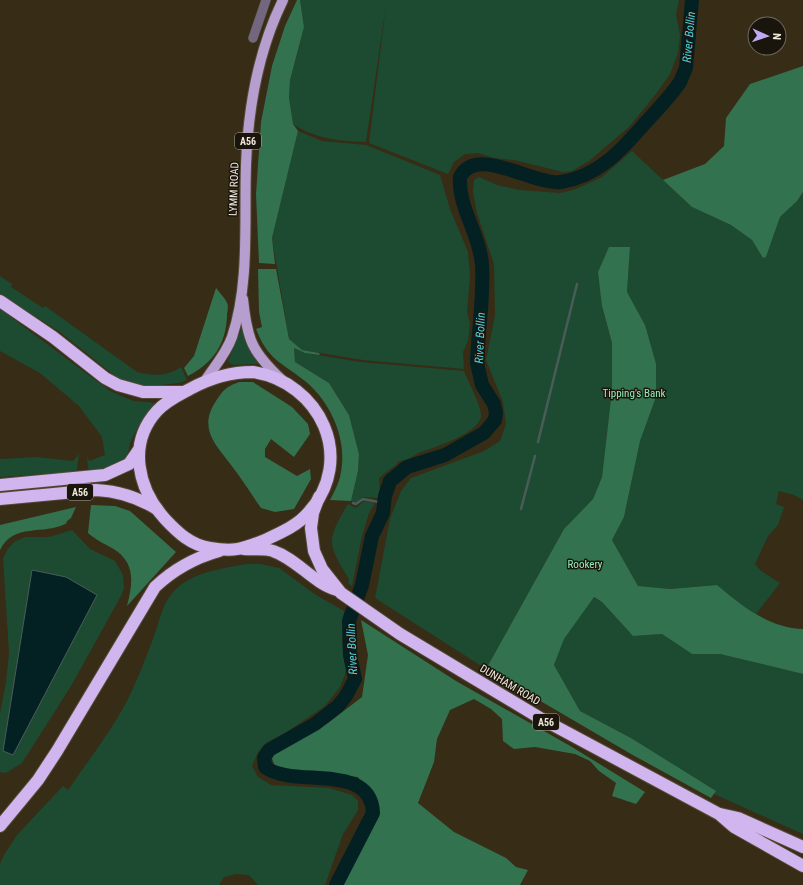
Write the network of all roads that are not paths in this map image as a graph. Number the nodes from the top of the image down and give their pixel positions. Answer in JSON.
{"nodes":[{"id":1,"x":266,"y":0,"type":"edge"},
{"id":2,"x":283,"y":0,"type":"edge"},
{"id":3,"x":253,"y":38,"type":"dead end"},
{"id":4,"x":242,"y":287,"type":"junction"},
{"id":5,"x":0,"y":301,"type":"edge"},
{"id":6,"x":205,"y":381,"type":"junction"},
{"id":7,"x":283,"y":381,"type":"junction"},
{"id":8,"x":185,"y":392,"type":"junction"},
{"id":9,"x":139,"y":448,"type":"junction"},
{"id":10,"x":0,"y":485,"type":"edge"},
{"id":11,"x":319,"y":497,"type":"junction"},
{"id":12,"x":0,"y":499,"type":"edge"},
{"id":13,"x":157,"y":509,"type":"junction"},
{"id":14,"x":244,"y":549,"type":"junction"},
{"id":15,"x":224,"y":550,"type":"junction"},
{"id":16,"x":339,"y":591,"type":"junction"},
{"id":17,"x":719,"y":814,"type":"junction"},
{"id":18,"x":0,"y":826,"type":"edge"},
{"id":19,"x":803,"y":847,"type":"edge"},
{"id":20,"x":803,"y":866,"type":"edge"}],
"edges":[{"from":1,"to":3,"type":"street"},
{"from":2,"to":4,"type":"main road","name":"LYMM ROAD","number":"A56"},
{"from":4,"to":6,"type":"main road","name":"LYMM ROAD","number":"A56"},
{"from":4,"to":7,"type":"main road","name":"LYMM ROAD","number":"A56"},
{"from":5,"to":8,"type":"highway"},
{"from":6,"to":7,"type":"highway","number":"A56"},
{"from":6,"to":8,"type":"highway","number":"A56"},
{"from":7,"to":11,"type":"highway","number":"A56"},
{"from":8,"to":9,"type":"highway","number":"A56"},
{"from":9,"to":10,"type":"highway","number":"A56"},
{"from":9,"to":13,"type":"highway","number":"A56"},
{"from":11,"to":14,"type":"highway","number":"A56"},
{"from":11,"to":16,"type":"highway","name":"DUNHAM ROAD","number":"A56"},
{"from":12,"to":13,"type":"highway","number":"A56"},
{"from":13,"to":15,"type":"highway","number":"A56"},
{"from":14,"to":15,"type":"highway","number":"A56"},
{"from":14,"to":16,"type":"highway","name":"DUNHAM ROAD","number":"A56"},
{"from":15,"to":18,"type":"highway"},
{"from":16,"to":17,"type":"highway","name":"DUNHAM ROAD","number":"A56"},
{"from":17,"to":19,"type":"highway","name":"DUNHAM ROAD","number":"A56"},
{"from":17,"to":20,"type":"highway","name":"DUNHAM ROAD","number":"A56"}]}
